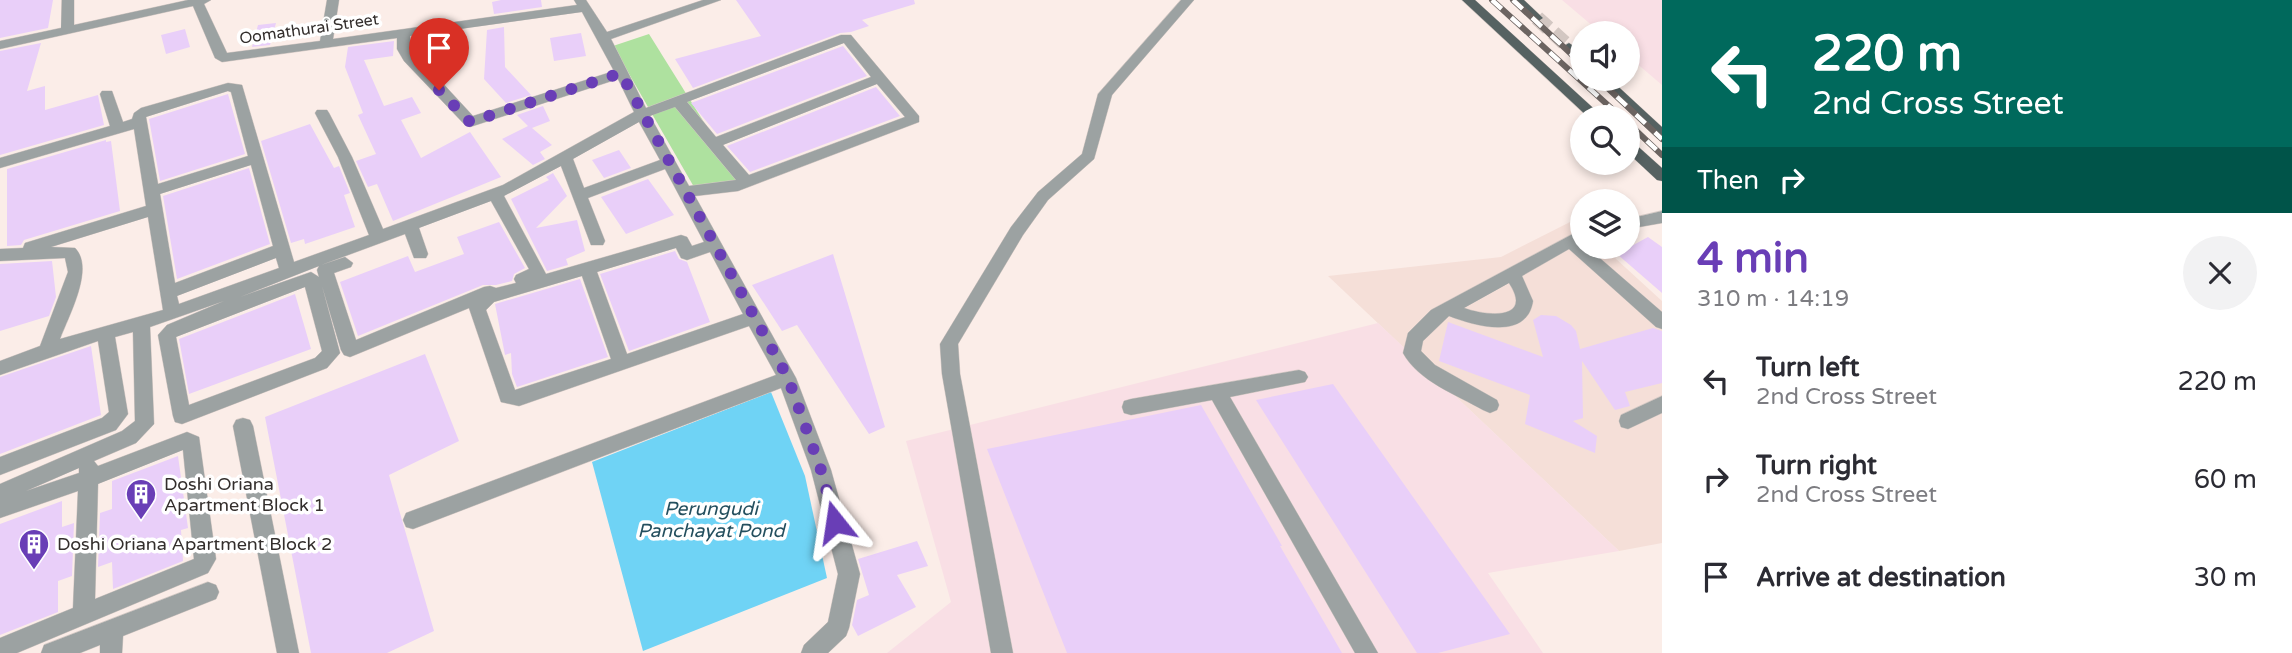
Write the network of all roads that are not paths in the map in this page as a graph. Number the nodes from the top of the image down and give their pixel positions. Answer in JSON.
{"nodes":[{"id":1,"x":68,"y":0,"type":"edge"},
{"id":2,"x":333,"y":0,"type":"edge"},
{"id":3,"x":715,"y":0,"type":"edge"},
{"id":4,"x":1188,"y":0,"type":"edge"},
{"id":5,"x":1468,"y":0,"type":"edge"},
{"id":6,"x":1516,"y":0,"type":"edge"},
{"id":7,"x":201,"y":1,"type":"edge"},
{"id":8,"x":583,"y":4,"type":"edge"},
{"id":9,"x":1537,"y":18,"type":"tunnel mouth"},
{"id":10,"x":67,"y":31,"type":"junction"},
{"id":11,"x":403,"y":32,"type":"junction"},
{"id":12,"x":604,"y":37,"type":"junction"},
{"id":13,"x":326,"y":43,"type":"junction"},
{"id":14,"x":0,"y":45,"type":"edge"},
{"id":15,"x":621,"y":73,"type":"junction"},
{"id":16,"x":880,"y":78,"type":"junction"},
{"id":17,"x":1615,"y":91,"type":"edge"},
{"id":18,"x":107,"y":94,"type":"dead end"},
{"id":19,"x":677,"y":100,"type":"junction"},
{"id":20,"x":1583,"y":105,"type":"edge"},
{"id":21,"x":322,"y":113,"type":"dead end"},
{"id":22,"x":642,"y":114,"type":"junction"},
{"id":23,"x":140,"y":122,"type":"junction"},
{"id":24,"x":118,"y":129,"type":"junction"},
{"id":25,"x":1662,"y":135,"type":"edge"},
{"id":26,"x":713,"y":143,"type":"junction"},
{"id":27,"x":1640,"y":156,"type":"edge"},
{"id":28,"x":257,"y":158,"type":"junction"},
{"id":29,"x":566,"y":159,"type":"junction"},
{"id":30,"x":668,"y":162,"type":"junction"},
{"id":31,"x":0,"y":163,"type":"edge"},
{"id":32,"x":1662,"y":176,"type":"edge"},
{"id":33,"x":746,"y":182,"type":"junction"},
{"id":34,"x":152,"y":191,"type":"junction"},
{"id":35,"x":686,"y":193,"type":"junction"},
{"id":36,"x":495,"y":194,"type":"junction"},
{"id":37,"x":580,"y":195,"type":"junction"},
{"id":38,"x":155,"y":209,"type":"junction"},
{"id":39,"x":1662,"y":217,"type":"edge"},
{"id":40,"x":1640,"y":222,"type":"edge"},
{"id":41,"x":378,"y":238,"type":"junction"},
{"id":42,"x":415,"y":239,"type":"junction"},
{"id":43,"x":597,"y":240,"type":"dead end"},
{"id":44,"x":1570,"y":241,"type":"edge"},
{"id":45,"x":714,"y":245,"type":"junction"},
{"id":46,"x":280,"y":250,"type":"junction"},
{"id":47,"x":0,"y":254,"type":"edge"},
{"id":48,"x":1598,"y":259,"type":"edge"},
{"id":49,"x":587,"y":268,"type":"junction"},
{"id":50,"x":288,"y":272,"type":"junction"},
{"id":51,"x":1512,"y":274,"type":"junction"},
{"id":52,"x":169,"y":292,"type":"junction"},
{"id":53,"x":232,"y":300,"type":"junction"},
{"id":54,"x":1448,"y":309,"type":"junction"},
{"id":55,"x":175,"y":313,"type":"junction"},
{"id":56,"x":754,"y":317,"type":"junction"},
{"id":57,"x":1662,"y":322,"type":"edge"},
{"id":58,"x":141,"y":323,"type":"junction"},
{"id":59,"x":105,"y":332,"type":"junction"},
{"id":60,"x":47,"y":352,"type":"junction"},
{"id":61,"x":0,"y":357,"type":"edge"},
{"id":62,"x":19,"y":362,"type":"junction"},
{"id":63,"x":621,"y":363,"type":"junction"},
{"id":64,"x":0,"y":368,"type":"edge"},
{"id":65,"x":1299,"y":377,"type":"dead end"},
{"id":66,"x":788,"y":378,"type":"junction"},
{"id":67,"x":1217,"y":392,"type":"junction"},
{"id":68,"x":1662,"y":404,"type":"edge"},
{"id":69,"x":1490,"y":405,"type":"dead end"},
{"id":70,"x":1131,"y":407,"type":"dead end"},
{"id":71,"x":1628,"y":421,"type":"dead end"},
{"id":72,"x":243,"y":426,"type":"dead end"},
{"id":73,"x":90,"y":454,"type":"junction"},
{"id":74,"x":0,"y":466,"type":"edge"},
{"id":75,"x":90,"y":478,"type":"junction"},
{"id":76,"x":0,"y":493,"type":"edge"},
{"id":77,"x":0,"y":509,"type":"edge"},
{"id":78,"x":413,"y":520,"type":"dead end"},
{"id":79,"x":208,"y":592,"type":"dead end"},
{"id":80,"x":84,"y":615,"type":"junction"},
{"id":81,"x":112,"y":629,"type":"junction"},
{"id":82,"x":0,"y":649,"type":"edge"},
{"id":83,"x":52,"y":653,"type":"edge"},
{"id":84,"x":111,"y":653,"type":"edge"},
{"id":85,"x":288,"y":653,"type":"edge"},
{"id":86,"x":812,"y":653,"type":"edge"},
{"id":87,"x":1002,"y":653,"type":"edge"},
{"id":88,"x":1367,"y":653,"type":"edge"}],
"edges":[{"from":1,"to":10,"type":"street"},
{"from":2,"to":13,"type":"street"},
{"from":3,"to":12,"type":"street"},
{"from":4,"to":87,"type":"street"},
{"from":5,"to":20,"type":"main road"},
{"from":6,"to":9,"type":"main road"},
{"from":7,"to":10,"type":"street"},
{"from":7,"to":13,"type":"street","name":"Oomathurai Street"},
{"from":8,"to":11,"type":"street","name":"Oomathurai Street"},
{"from":8,"to":12,"type":"street"},
{"from":10,"to":14,"type":"street"},
{"from":11,"to":13,"type":"street","name":"Oomathurai Street"},
{"from":11,"to":15,"type":"street"},
{"from":12,"to":15,"type":"street"},
{"from":15,"to":22,"type":"street"},
{"from":16,"to":19,"type":"street"},
{"from":16,"to":26,"type":"street"},
{"from":16,"to":33,"type":"street"},
{"from":17,"to":25,"type":"main road"},
{"from":18,"to":24,"type":"street"},
{"from":19,"to":22,"type":"street"},
{"from":19,"to":26,"type":"street"},
{"from":21,"to":41,"type":"street"},
{"from":22,"to":29,"type":"street"},
{"from":22,"to":30,"type":"street"},
{"from":23,"to":24,"type":"street"},
{"from":23,"to":28,"type":"street"},
{"from":23,"to":34,"type":"street"},
{"from":24,"to":31,"type":"street"},
{"from":26,"to":33,"type":"street"},
{"from":27,"to":32,"type":"main road"},
{"from":28,"to":34,"type":"street"},
{"from":28,"to":46,"type":"street"},
{"from":29,"to":36,"type":"street"},
{"from":29,"to":37,"type":"street"},
{"from":30,"to":35,"type":"street"},
{"from":30,"to":37,"type":"street"},
{"from":33,"to":35,"type":"street"},
{"from":34,"to":38,"type":"street"},
{"from":35,"to":45,"type":"street"},
{"from":36,"to":42,"type":"street"},
{"from":36,"to":42,"type":"street"},
{"from":37,"to":43,"type":"street"},
{"from":38,"to":47,"type":"street"},
{"from":38,"to":52,"type":"street"},
{"from":39,"to":40,"type":"street"},
{"from":41,"to":42,"type":"street"},
{"from":41,"to":50,"type":"street"},
{"from":44,"to":51,"type":"street"},
{"from":45,"to":49,"type":"street"},
{"from":45,"to":56,"type":"street"},
{"from":46,"to":50,"type":"street"},
{"from":46,"to":52,"type":"street"},
{"from":47,"to":60,"type":"street"},
{"from":48,"to":57,"type":"street"},
{"from":49,"to":63,"type":"street"},
{"from":49,"to":63,"type":"street"},
{"from":50,"to":53,"type":"street"},
{"from":51,"to":54,"type":"street"},
{"from":51,"to":54,"type":"street"},
{"from":52,"to":55,"type":"street"},
{"from":53,"to":53,"type":"street"},
{"from":53,"to":55,"type":"street"},
{"from":54,"to":69,"type":"street"},
{"from":55,"to":58,"type":"street"},
{"from":56,"to":63,"type":"street"},
{"from":56,"to":66,"type":"street"},
{"from":58,"to":59,"type":"street"},
{"from":58,"to":73,"type":"street"},
{"from":59,"to":60,"type":"street"},
{"from":59,"to":74,"type":"street"},
{"from":60,"to":62,"type":"street"},
{"from":61,"to":62,"type":"street"},
{"from":62,"to":64,"type":"street"},
{"from":65,"to":67,"type":"street"},
{"from":66,"to":78,"type":"street"},
{"from":66,"to":86,"type":"street"},
{"from":67,"to":70,"type":"street"},
{"from":67,"to":88,"type":"street"},
{"from":68,"to":71,"type":"street"},
{"from":72,"to":85,"type":"street"},
{"from":73,"to":75,"type":"street"},
{"from":73,"to":76,"type":"street"},
{"from":75,"to":77,"type":"street"},
{"from":75,"to":80,"type":"street"},
{"from":75,"to":80,"type":"street"},
{"from":79,"to":81,"type":"street"},
{"from":80,"to":82,"type":"street"},
{"from":81,"to":83,"type":"street"},
{"from":81,"to":84,"type":"street"}]}
